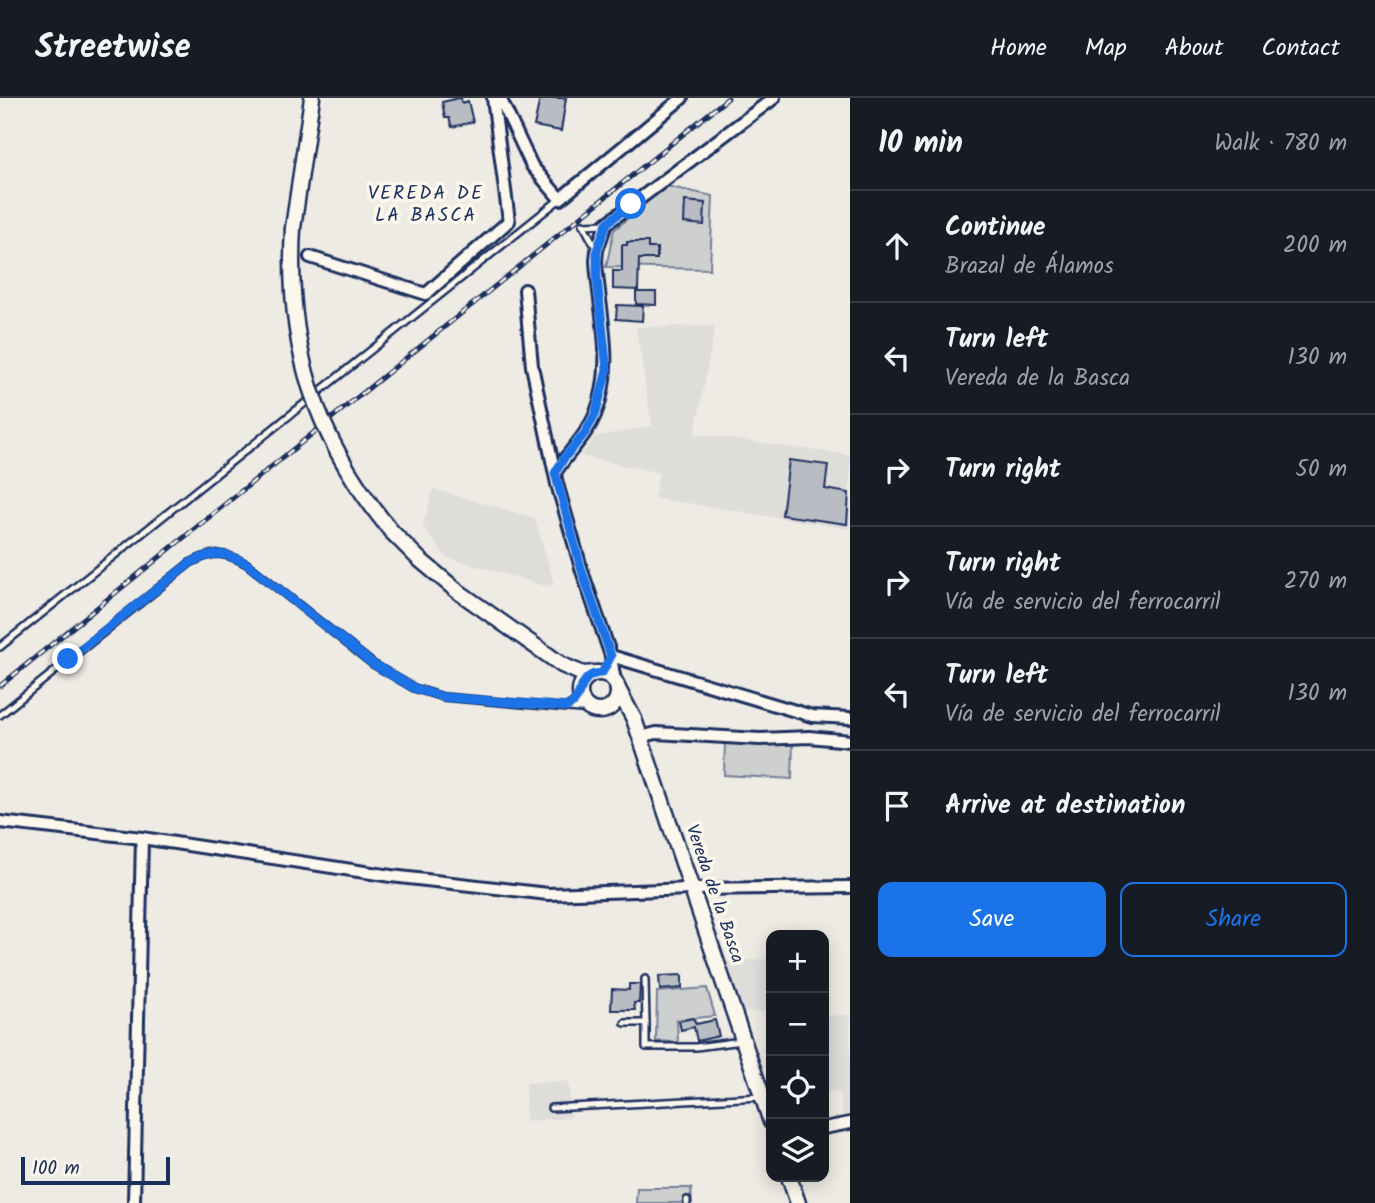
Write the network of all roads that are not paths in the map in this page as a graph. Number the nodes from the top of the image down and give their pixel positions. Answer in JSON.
{"nodes":[{"id":1,"x":312,"y":98,"type":"edge"},
{"id":2,"x":493,"y":98,"type":"edge"},
{"id":3,"x":500,"y":98,"type":"edge"},
{"id":4,"x":682,"y":98,"type":"edge"},
{"id":5,"x":774,"y":98,"type":"edge"},
{"id":6,"x":560,"y":199,"type":"junction"},
{"id":7,"x":607,"y":223,"type":"junction"},
{"id":8,"x":597,"y":250,"type":"junction"},
{"id":9,"x":310,"y":257,"type":"dead end"},
{"id":10,"x":526,"y":290,"type":"dead end"},
{"id":11,"x":555,"y":473,"type":"junction"},
{"id":12,"x":0,"y":647,"type":"edge"},
{"id":13,"x":611,"y":656,"type":"junction"},
{"id":14,"x":562,"y":665,"type":"junction"},
{"id":15,"x":599,"y":673,"type":"junction"},
{"id":16,"x":617,"y":686,"type":"junction"},
{"id":17,"x":580,"y":693,"type":"junction"},
{"id":18,"x":567,"y":707,"type":"junction"},
{"id":19,"x":592,"y":710,"type":"junction"},
{"id":20,"x":607,"y":710,"type":"junction"},
{"id":21,"x":0,"y":715,"type":"edge"},
{"id":22,"x":850,"y":718,"type":"edge"},
{"id":23,"x":634,"y":719,"type":"junction"},
{"id":24,"x":640,"y":737,"type":"junction"},
{"id":25,"x":850,"y":741,"type":"edge"},
{"id":26,"x":0,"y":822,"type":"edge"},
{"id":27,"x":142,"y":838,"type":"junction"},
{"id":28,"x":850,"y":887,"type":"edge"},
{"id":29,"x":691,"y":889,"type":"junction"},
{"id":30,"x":645,"y":979,"type":"dead end"},
{"id":31,"x":625,"y":1023,"type":"dead end"},
{"id":32,"x":646,"y":1023,"type":"junction"},
{"id":33,"x":744,"y":1041,"type":"junction"},
{"id":34,"x":763,"y":1097,"type":"junction"},
{"id":35,"x":551,"y":1108,"type":"dead end"},
{"id":36,"x":770,"y":1119,"type":"edge"},
{"id":37,"x":850,"y":1123,"type":"edge"},
{"id":38,"x":829,"y":1127,"type":"edge"},
{"id":39,"x":791,"y":1182,"type":"edge"},
{"id":40,"x":134,"y":1203,"type":"edge"},
{"id":41,"x":798,"y":1203,"type":"edge"}],
"edges":[{"from":1,"to":14,"type":"street","bridge":true},
{"from":2,"to":9,"type":"street"},
{"from":3,"to":6,"type":"street"},
{"from":4,"to":6,"type":"street"},
{"from":5,"to":7,"type":"street"},
{"from":6,"to":12,"type":"lane"},
{"from":7,"to":8,"type":"street"},
{"from":7,"to":8,"type":"lane"},
{"from":8,"to":11,"type":"street"},
{"from":10,"to":11,"type":"street","name":"Vereda de la Basca"},
{"from":11,"to":13,"type":"street","name":"Vereda de la Basca"},
{"from":13,"to":15,"type":"street"},
{"from":13,"to":16,"type":"street","name":"Vereda de la Basca"},
{"from":13,"to":22,"type":"street"},
{"from":14,"to":15,"type":"street"},
{"from":14,"to":17,"type":"street"},
{"from":15,"to":16,"type":"street"},
{"from":15,"to":17,"type":"street"},
{"from":16,"to":20,"type":"street"},
{"from":16,"to":23,"type":"street","name":"Vereda de la Basca"},
{"from":17,"to":18,"type":"lane"},
{"from":17,"to":19,"type":"street"},
{"from":18,"to":19,"type":"lane"},
{"from":18,"to":21,"type":"lane"},
{"from":19,"to":20,"type":"street"},
{"from":20,"to":23,"type":"street"},
{"from":23,"to":24,"type":"street","name":"Vereda de la Basca"},
{"from":24,"to":25,"type":"street"},
{"from":24,"to":29,"type":"street","name":"Vereda de la Basca"},
{"from":26,"to":27,"type":"street"},
{"from":27,"to":29,"type":"street"},
{"from":27,"to":40,"type":"street"},
{"from":28,"to":29,"type":"street"},
{"from":29,"to":33,"type":"street","name":"Vereda de la Basca"},
{"from":30,"to":32,"type":"lane"},
{"from":31,"to":32,"type":"lane"},
{"from":32,"to":33,"type":"lane"},
{"from":33,"to":34,"type":"street","name":"Vereda de la Basca"},
{"from":34,"to":35,"type":"lane"},
{"from":34,"to":36,"type":"street","name":"Vereda de la Basca"},
{"from":37,"to":38,"type":"street"},
{"from":39,"to":41,"type":"street"}]}
